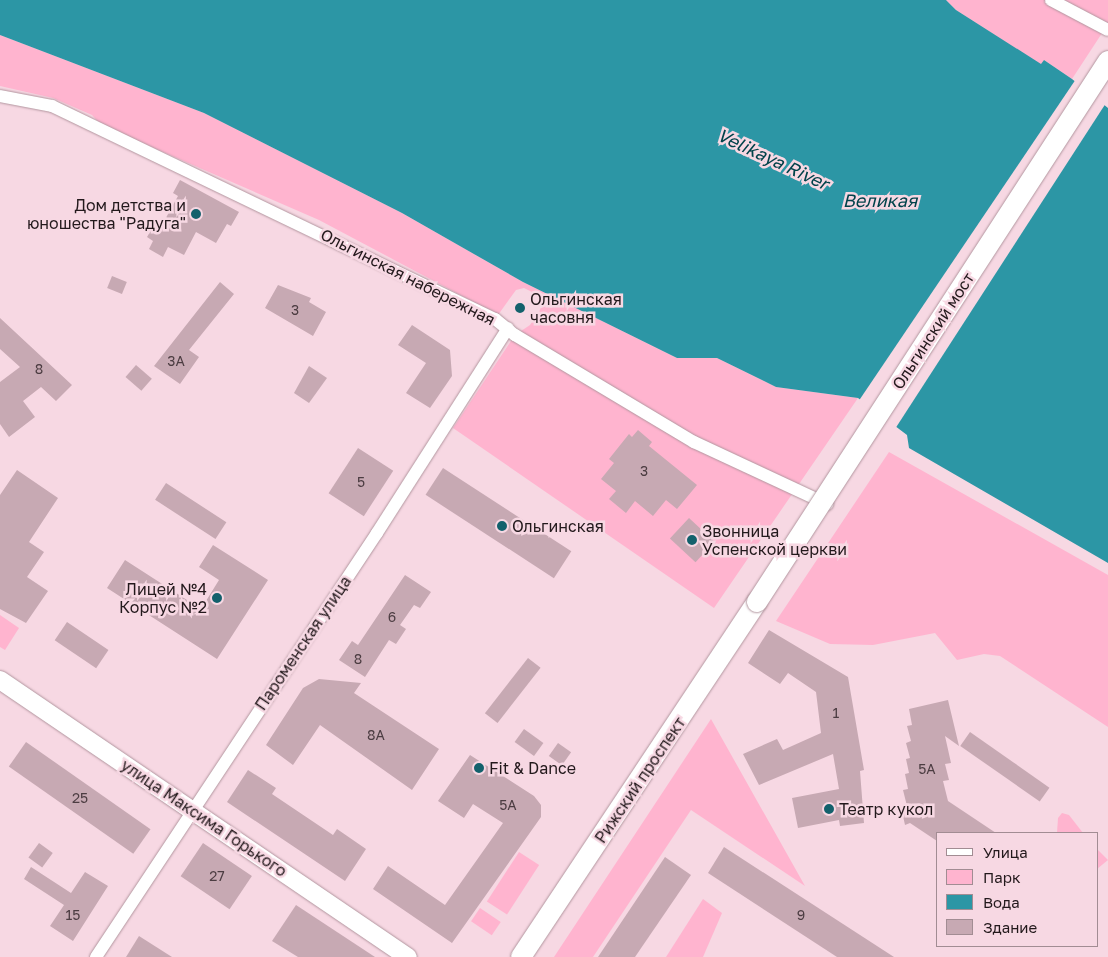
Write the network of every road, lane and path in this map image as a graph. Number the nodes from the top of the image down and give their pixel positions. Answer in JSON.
{"nodes":[{"id":1,"x":1051,"y":0,"type":"edge"},
{"id":2,"x":1108,"y":30,"type":"edge"},
{"id":3,"x":1108,"y":61,"type":"edge"},
{"id":4,"x":0,"y":96,"type":"edge"},
{"id":5,"x":508,"y":328,"type":"junction"},
{"id":6,"x":828,"y":504,"type":"dead end"},
{"id":7,"x":757,"y":602,"type":"joint"},
{"id":8,"x":0,"y":680,"type":"edge"},
{"id":9,"x":191,"y":809,"type":"junction"},
{"id":10,"x":96,"y":957,"type":"edge"},
{"id":11,"x":408,"y":957,"type":"edge"},
{"id":12,"x":521,"y":957,"type":"edge"}],
"edges":[{"from":1,"to":2,"type":"street"},
{"from":3,"to":7,"type":"main road","name":"Ольгинский мост","bridge":true},
{"from":4,"to":5,"type":"street","name":"Ольгинская набережная"},
{"from":5,"to":6,"type":"street","name":"Ольгинская набережная"},
{"from":5,"to":9,"type":"street","name":"Пароменская улица"},
{"from":7,"to":12,"type":"main road","name":"Рижский проспект"},
{"from":8,"to":9,"type":"main road","name":"улица Максима Горького"},
{"from":9,"to":10,"type":"street","name":"Пароменская улица"},
{"from":9,"to":11,"type":"main road","name":"улица Максима Горького"}]}
